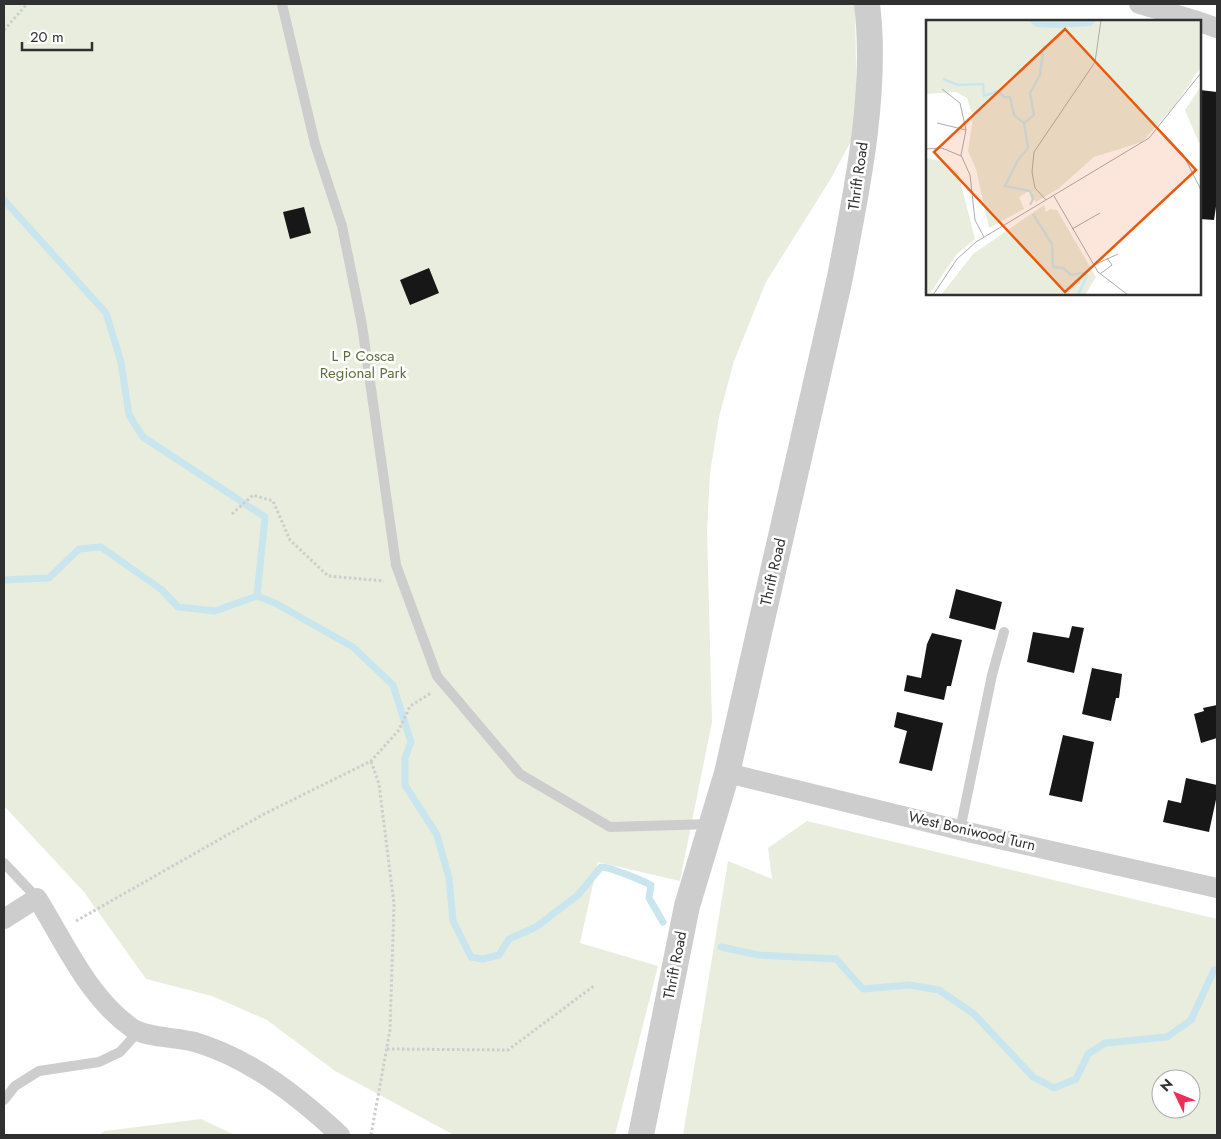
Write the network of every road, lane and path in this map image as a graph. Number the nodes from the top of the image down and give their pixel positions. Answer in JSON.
{"nodes":[{"id":1,"x":27,"y":4,"type":"edge"},
{"id":2,"x":282,"y":4,"type":"edge"},
{"id":3,"x":867,"y":4,"type":"edge"},
{"id":4,"x":1139,"y":4,"type":"edge"},
{"id":5,"x":1192,"y":20,"type":"edge"},
{"id":6,"x":1201,"y":23,"type":"edge"},
{"id":7,"x":1217,"y":28,"type":"edge"},
{"id":8,"x":4,"y":30,"type":"edge"},
{"id":9,"x":232,"y":514,"type":"dead end"},
{"id":10,"x":402,"y":580,"type":"junction"},
{"id":11,"x":1004,"y":632,"type":"dead end"},
{"id":12,"x":444,"y":685,"type":"junction"},
{"id":13,"x":372,"y":761,"type":"junction"},
{"id":14,"x":727,"y":773,"type":"junction"},
{"id":15,"x":712,"y":824,"type":"junction"},
{"id":16,"x":960,"y":830,"type":"junction"},
{"id":17,"x":4,"y":863,"type":"edge"},
{"id":18,"x":1217,"y":888,"type":"edge"},
{"id":19,"x":37,"y":898,"type":"junction"},
{"id":20,"x":4,"y":919,"type":"edge"},
{"id":21,"x":58,"y":932,"type":"junction"},
{"id":22,"x":595,"y":985,"type":"dead end"},
{"id":23,"x":139,"y":1031,"type":"junction"},
{"id":24,"x":387,"y":1049,"type":"junction"},
{"id":25,"x":4,"y":1100,"type":"edge"},
{"id":26,"x":340,"y":1135,"type":"edge"},
{"id":27,"x":371,"y":1135,"type":"edge"},
{"id":28,"x":641,"y":1135,"type":"edge"}],
"edges":[{"from":1,"to":8,"type":"path"},
{"from":2,"to":10,"type":"lane"},
{"from":3,"to":14,"type":"street","name":"Thrift Road"},
{"from":4,"to":5,"type":"street"},
{"from":6,"to":7,"type":"street"},
{"from":9,"to":10,"type":"path"},
{"from":10,"to":12,"type":"lane"},
{"from":11,"to":16,"type":"lane"},
{"from":12,"to":13,"type":"path"},
{"from":12,"to":15,"type":"lane"},
{"from":13,"to":21,"type":"path"},
{"from":13,"to":24,"type":"path"},
{"from":14,"to":15,"type":"street","name":"Thrift Road"},
{"from":14,"to":16,"type":"street","name":"West Boniwood Turn"},
{"from":15,"to":28,"type":"street","name":"Thrift Road"},
{"from":16,"to":18,"type":"street","name":"West Boniwood Turn"},
{"from":17,"to":19,"type":"lane"},
{"from":19,"to":20,"type":"street"},
{"from":19,"to":21,"type":"street"},
{"from":21,"to":23,"type":"street"},
{"from":22,"to":24,"type":"path"},
{"from":23,"to":25,"type":"lane"},
{"from":23,"to":26,"type":"street"},
{"from":24,"to":27,"type":"path"}]}
